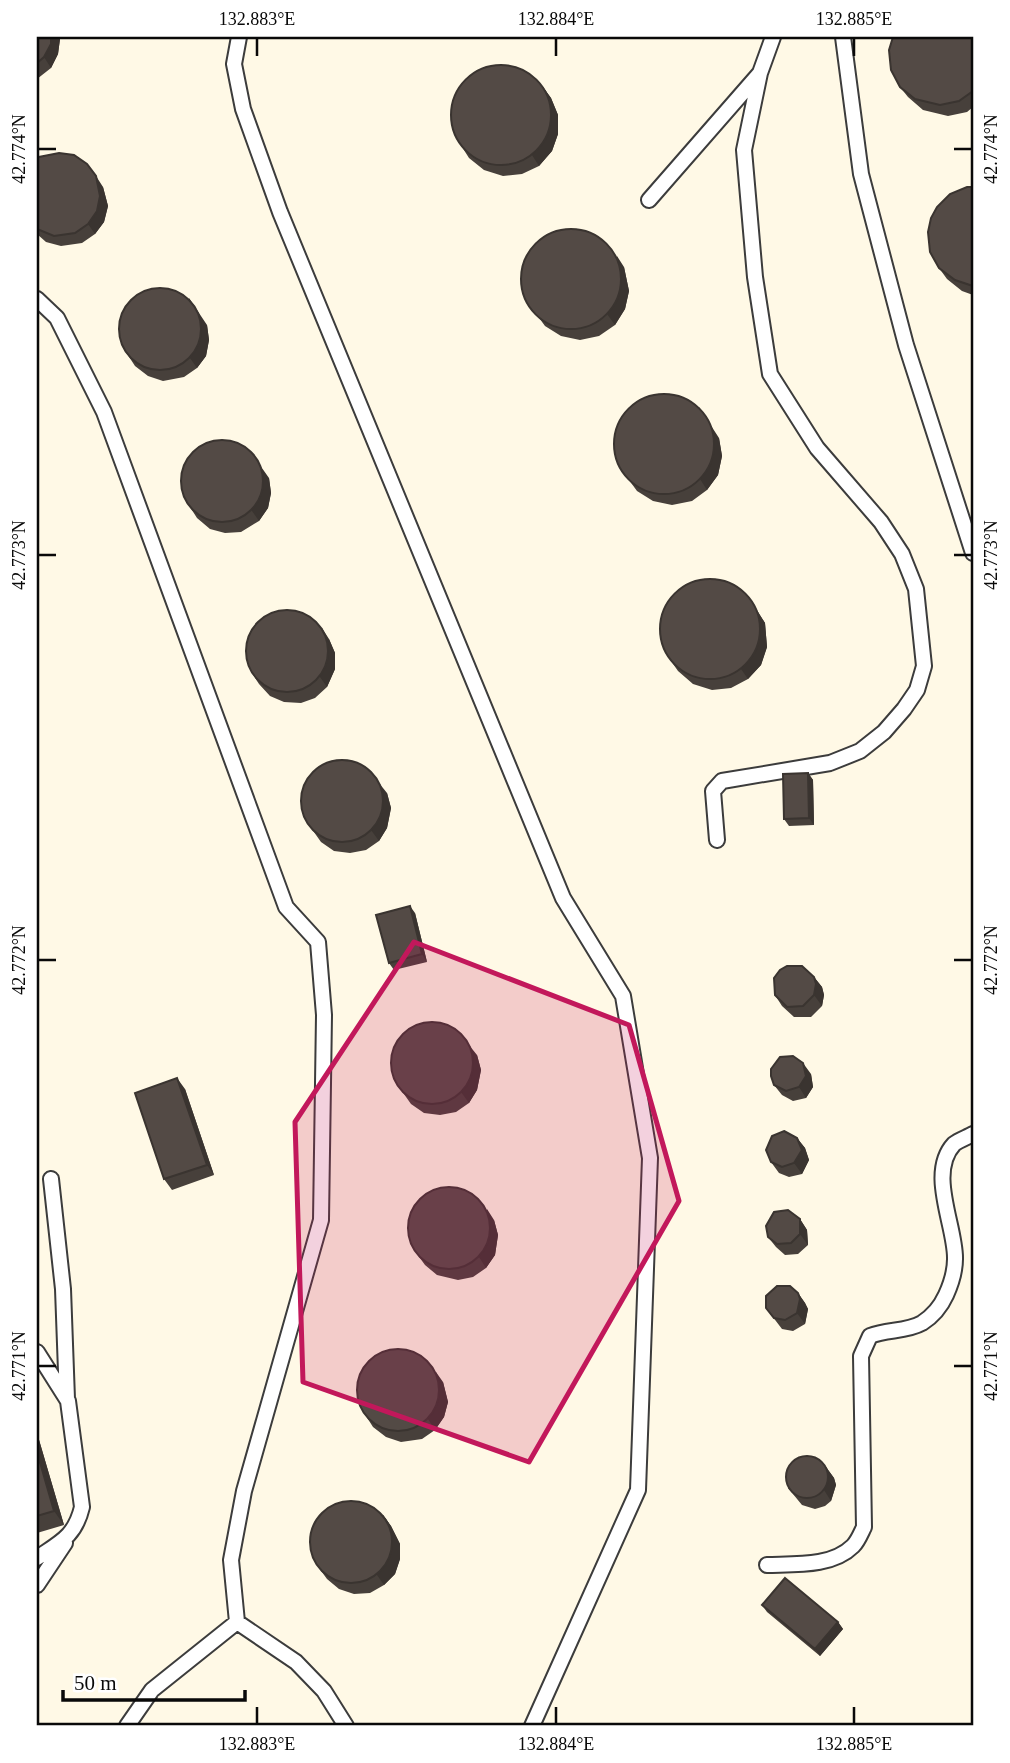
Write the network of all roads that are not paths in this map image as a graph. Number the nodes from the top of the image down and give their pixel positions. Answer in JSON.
{"nodes":[{"id":1,"x":239,"y":37,"type":"edge"},
{"id":2,"x":773,"y":37,"type":"edge"},
{"id":3,"x":843,"y":37,"type":"edge"},
{"id":4,"x":760,"y":73,"type":"junction"},
{"id":5,"x":649,"y":200,"type":"dead end"},
{"id":6,"x":37,"y":299,"type":"edge"},
{"id":7,"x":973,"y":553,"type":"edge"},
{"id":8,"x":717,"y":840,"type":"dead end"},
{"id":9,"x":973,"y":1134,"type":"edge"},
{"id":10,"x":51,"y":1180,"type":"dead end"},
{"id":11,"x":37,"y":1352,"type":"edge"},
{"id":12,"x":68,"y":1401,"type":"junction"},
{"id":13,"x":70,"y":1535,"type":"junction"},
{"id":14,"x":37,"y":1558,"type":"edge"},
{"id":15,"x":768,"y":1565,"type":"dead end"},
{"id":16,"x":37,"y":1585,"type":"edge"},
{"id":17,"x":237,"y":1622,"type":"junction"},
{"id":18,"x":127,"y":1726,"type":"edge"},
{"id":19,"x":346,"y":1726,"type":"edge"},
{"id":20,"x":532,"y":1726,"type":"edge"}],
"edges":[{"from":1,"to":20,"type":"lane"},
{"from":2,"to":4,"type":"lane"},
{"from":3,"to":7,"type":"lane"},
{"from":4,"to":5,"type":"lane"},
{"from":4,"to":8,"type":"lane"},
{"from":6,"to":17,"type":"lane"},
{"from":9,"to":15,"type":"lane"},
{"from":10,"to":12,"type":"lane"},
{"from":11,"to":12,"type":"lane"},
{"from":12,"to":13,"type":"lane"},
{"from":13,"to":14,"type":"lane"},
{"from":13,"to":16,"type":"lane"},
{"from":17,"to":18,"type":"lane"},
{"from":17,"to":19,"type":"lane"}]}
